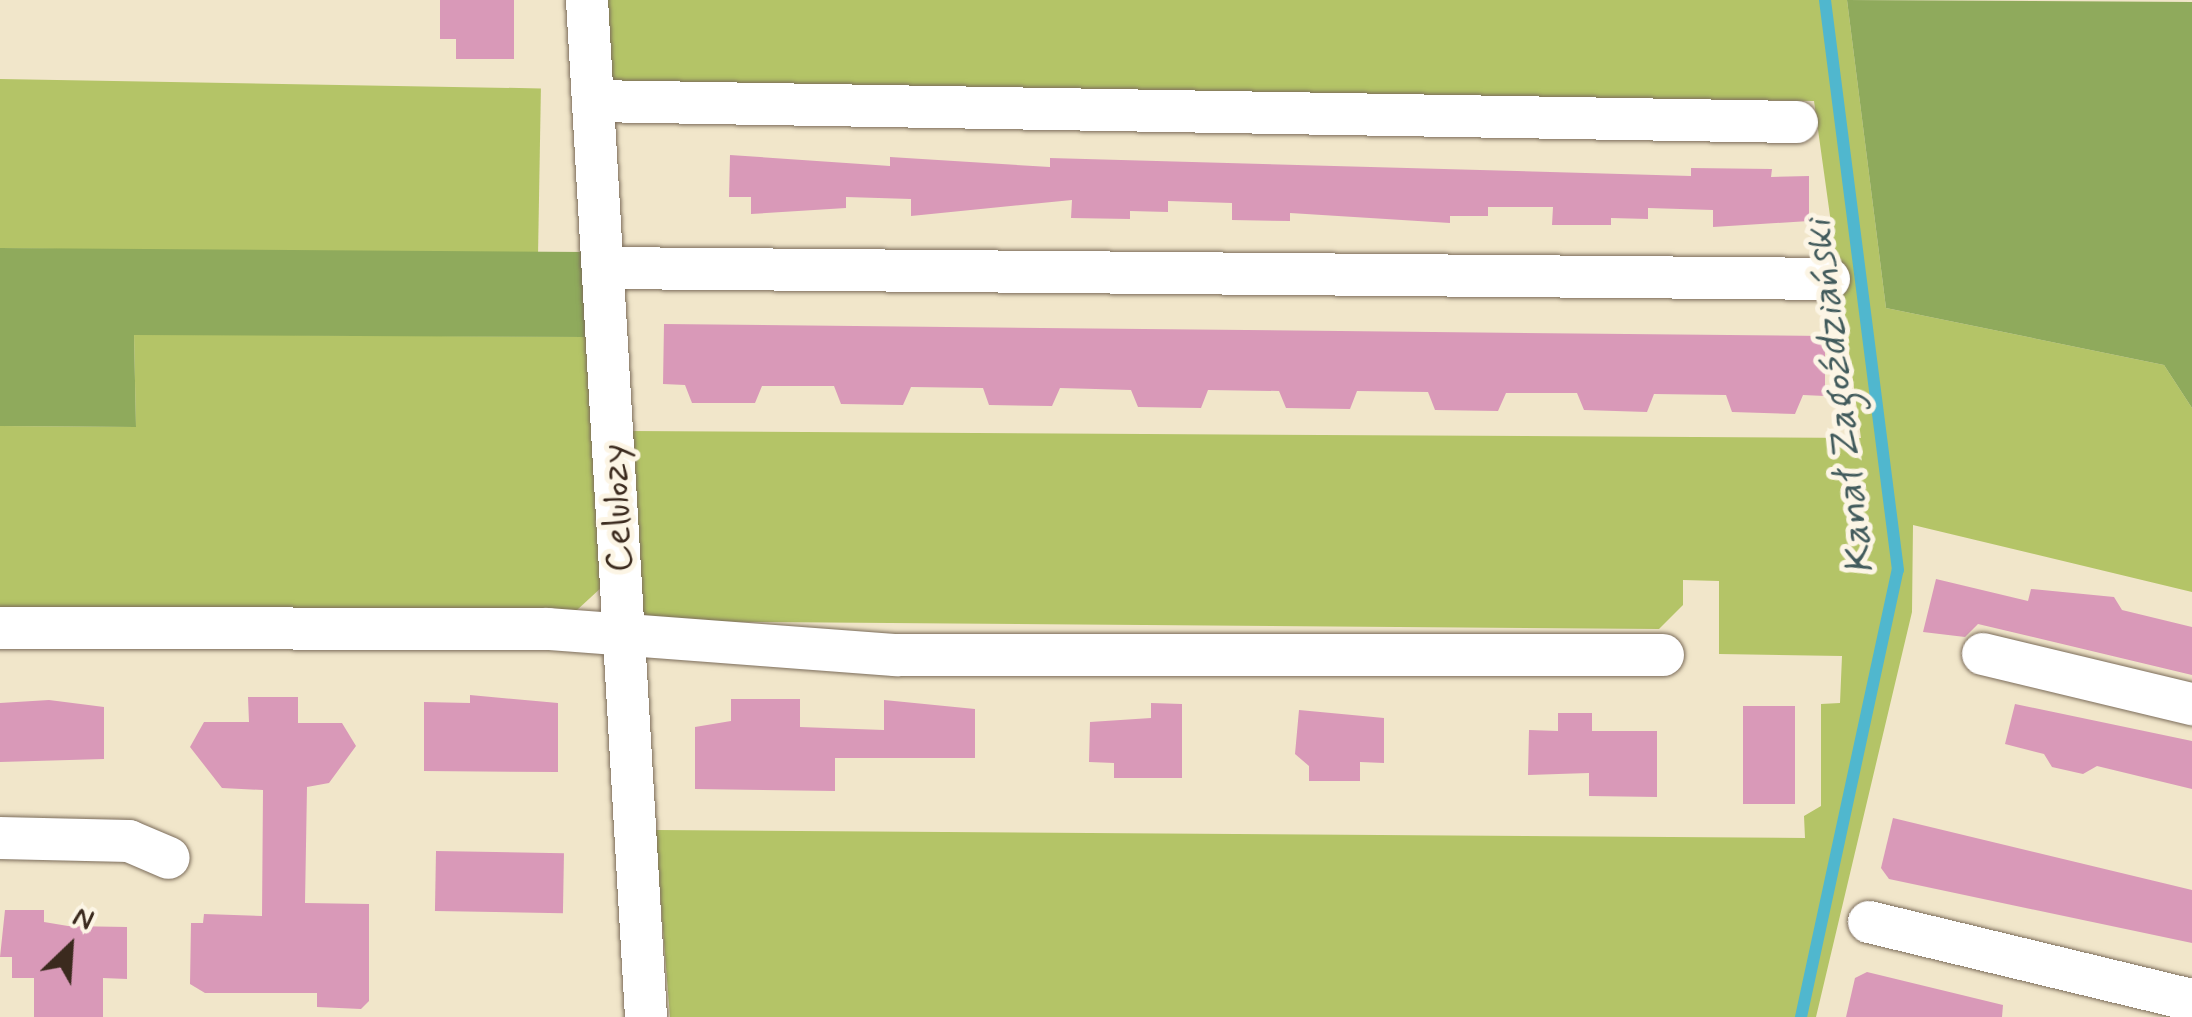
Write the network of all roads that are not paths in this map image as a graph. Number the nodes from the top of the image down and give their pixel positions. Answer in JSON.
{"nodes":[{"id":1,"x":587,"y":0,"type":"edge"},
{"id":2,"x":593,"y":102,"type":"junction"},
{"id":3,"x":1798,"y":122,"type":"dead end"},
{"id":4,"x":604,"y":268,"type":"junction"},
{"id":5,"x":1829,"y":279,"type":"dead end"},
{"id":6,"x":0,"y":628,"type":"edge"},
{"id":7,"x":626,"y":635,"type":"junction"},
{"id":8,"x":1983,"y":654,"type":"dead end"},
{"id":9,"x":1663,"y":655,"type":"dead end"},
{"id":10,"x":2192,"y":704,"type":"edge"},
{"id":11,"x":0,"y":838,"type":"edge"},
{"id":12,"x":169,"y":858,"type":"dead end"},
{"id":13,"x":1868,"y":922,"type":"dead end"},
{"id":14,"x":2192,"y":1000,"type":"edge"},
{"id":15,"x":646,"y":1017,"type":"edge"}],
"edges":[{"from":1,"to":2,"type":"street","name":"Celulozy"},
{"from":2,"to":3,"type":"street"},
{"from":2,"to":4,"type":"street","name":"Celulozy"},
{"from":4,"to":5,"type":"street"},
{"from":4,"to":7,"type":"street","name":"Celulozy"},
{"from":6,"to":7,"type":"street"},
{"from":7,"to":9,"type":"street"},
{"from":7,"to":15,"type":"street","name":"Celulozy"},
{"from":8,"to":10,"type":"street"},
{"from":11,"to":12,"type":"street"},
{"from":13,"to":14,"type":"street"}]}
